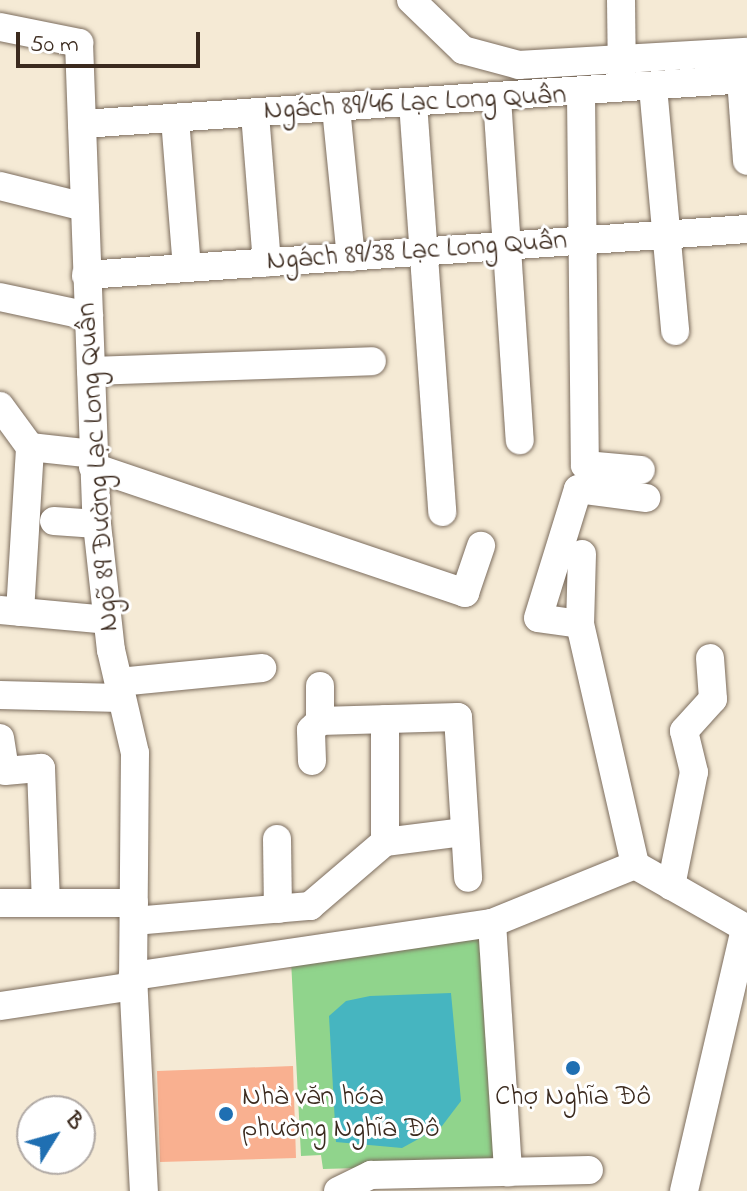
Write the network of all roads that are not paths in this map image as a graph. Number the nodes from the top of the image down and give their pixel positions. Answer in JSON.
{"nodes":[{"id":1,"x":411,"y":0,"type":"edge"},
{"id":2,"x":621,"y":0,"type":"edge"},
{"id":3,"x":0,"y":27,"type":"edge"},
{"id":4,"x":745,"y":70,"type":"edge"},
{"id":5,"x":622,"y":77,"type":"junction"},
{"id":6,"x":653,"y":87,"type":"junction"},
{"id":7,"x":581,"y":95,"type":"junction"},
{"id":8,"x":497,"y":98,"type":"junction"},
{"id":9,"x":413,"y":103,"type":"junction"},
{"id":10,"x":336,"y":108,"type":"junction"},
{"id":11,"x":255,"y":114,"type":"junction"},
{"id":12,"x":175,"y":119,"type":"junction"},
{"id":13,"x":82,"y":124,"type":"junction"},
{"id":14,"x":747,"y":161,"type":"edge"},
{"id":15,"x":0,"y":186,"type":"edge"},
{"id":16,"x":84,"y":207,"type":"junction"},
{"id":17,"x":747,"y":229,"type":"edge"},
{"id":18,"x":663,"y":235,"type":"junction"},
{"id":19,"x":588,"y":240,"type":"junction"},
{"id":20,"x":509,"y":246,"type":"junction"},
{"id":21,"x":419,"y":252,"type":"junction"},
{"id":22,"x":351,"y":257,"type":"junction"},
{"id":23,"x":267,"y":263,"type":"junction"},
{"id":24,"x":187,"y":268,"type":"junction"},
{"id":25,"x":86,"y":275,"type":"junction"},
{"id":26,"x":0,"y":297,"type":"edge"},
{"id":27,"x":89,"y":316,"type":"junction"},
{"id":28,"x":675,"y":331,"type":"dead end"},
{"id":29,"x":372,"y":361,"type":"dead end"},
{"id":30,"x":91,"y":371,"type":"junction"},
{"id":31,"x":0,"y":406,"type":"edge"},
{"id":32,"x":520,"y":440,"type":"dead end"},
{"id":33,"x":30,"y":447,"type":"junction"},
{"id":34,"x":93,"y":461,"type":"junction"},
{"id":35,"x":641,"y":470,"type":"dead end"},
{"id":36,"x":646,"y":498,"type":"dead end"},
{"id":37,"x":13,"y":505,"type":"edge"},
{"id":38,"x":442,"y":512,"type":"dead end"},
{"id":39,"x":54,"y":521,"type":"dead end"},
{"id":40,"x":97,"y":524,"type":"junction"},
{"id":41,"x":481,"y":546,"type":"dead end"},
{"id":42,"x":582,"y":554,"type":"dead end"},
{"id":43,"x":10,"y":611,"type":"edge"},
{"id":44,"x":107,"y":620,"type":"junction"},
{"id":45,"x":580,"y":624,"type":"junction"},
{"id":46,"x":710,"y":658,"type":"dead end"},
{"id":47,"x":262,"y":668,"type":"dead end"},
{"id":48,"x":320,"y":686,"type":"dead end"},
{"id":49,"x":119,"y":690,"type":"junction"},
{"id":50,"x":0,"y":695,"type":"edge"},
{"id":51,"x":385,"y":719,"type":"junction"},
{"id":52,"x":320,"y":721,"type":"junction"},
{"id":53,"x":0,"y":738,"type":"edge"},
{"id":54,"x":312,"y":761,"type":"dead end"},
{"id":55,"x":464,"y":832,"type":"junction"},
{"id":56,"x":277,"y":839,"type":"dead end"},
{"id":57,"x":385,"y":842,"type":"junction"},
{"id":58,"x":635,"y":865,"type":"junction"},
{"id":59,"x":468,"y":878,"type":"dead end"},
{"id":60,"x":671,"y":886,"type":"junction"},
{"id":61,"x":46,"y":902,"type":"junction"},
{"id":62,"x":0,"y":903,"type":"edge"},
{"id":63,"x":278,"y":909,"type":"junction"},
{"id":64,"x":134,"y":912,"type":"junction"},
{"id":65,"x":492,"y":923,"type":"junction"},
{"id":66,"x":746,"y":929,"type":"edge"},
{"id":67,"x":134,"y":981,"type":"junction"},
{"id":68,"x":0,"y":1006,"type":"edge"},
{"id":69,"x":589,"y":1170,"type":"dead end"},
{"id":70,"x":508,"y":1172,"type":"junction"},
{"id":71,"x":144,"y":1191,"type":"edge"},
{"id":72,"x":338,"y":1191,"type":"edge"},
{"id":73,"x":684,"y":1191,"type":"edge"}],
"edges":[{"from":1,"to":5,"type":"street"},
{"from":2,"to":5,"type":"street"},
{"from":3,"to":13,"type":"street","name":"Ngõ 89 Đường Lạc Long Quân"},
{"from":4,"to":5,"type":"street"},
{"from":4,"to":6,"type":"street","name":"Ngách 89/46 Lạc Long Quân"},
{"from":4,"to":14,"type":"street"},
{"from":5,"to":6,"type":"street","name":"Ngách 89/46 Lạc Long Quân"},
{"from":5,"to":7,"type":"street","name":"Ngách 89/46 Lạc Long Quân"},
{"from":6,"to":18,"type":"street"},
{"from":7,"to":8,"type":"street","name":"Ngách 89/46 Lạc Long Quân"},
{"from":7,"to":19,"type":"street"},
{"from":8,"to":9,"type":"street","name":"Ngách 89/46 Lạc Long Quân"},
{"from":8,"to":20,"type":"street"},
{"from":9,"to":10,"type":"street","name":"Ngách 89/46 Lạc Long Quân"},
{"from":9,"to":21,"type":"street"},
{"from":10,"to":11,"type":"street","name":"Ngách 89/46 Lạc Long Quân"},
{"from":10,"to":22,"type":"street"},
{"from":11,"to":12,"type":"street","name":"Ngách 89/46 Lạc Long Quân"},
{"from":11,"to":23,"type":"street"},
{"from":12,"to":13,"type":"street","name":"Ngách 89/46 Lạc Long Quân"},
{"from":12,"to":24,"type":"street"},
{"from":13,"to":16,"type":"street","name":"Ngõ 89 Đường Lạc Long Quân"},
{"from":15,"to":16,"type":"street"},
{"from":16,"to":25,"type":"street","name":"Ngõ 89 Đường Lạc Long Quân"},
{"from":17,"to":18,"type":"street","name":"Ngách 89/38 Lạc Long Quân"},
{"from":18,"to":19,"type":"street","name":"Ngách 89/38 Lạc Long Quân"},
{"from":18,"to":28,"type":"street"},
{"from":19,"to":20,"type":"street","name":"Ngách 89/38 Lạc Long Quân"},
{"from":19,"to":35,"type":"street"},
{"from":20,"to":21,"type":"street","name":"Ngách 89/38 Lạc Long Quân"},
{"from":20,"to":32,"type":"street"},
{"from":21,"to":22,"type":"street","name":"Ngách 89/38 Lạc Long Quân"},
{"from":21,"to":38,"type":"street"},
{"from":22,"to":23,"type":"street","name":"Ngách 89/38 Lạc Long Quân"},
{"from":23,"to":24,"type":"street","name":"Ngách 89/38 Lạc Long Quân"},
{"from":24,"to":25,"type":"street","name":"Ngách 89/38 Lạc Long Quân"},
{"from":25,"to":27,"type":"street","name":"Ngõ 89 Đường Lạc Long Quân"},
{"from":26,"to":27,"type":"street"},
{"from":27,"to":30,"type":"street","name":"Ngõ 89 Đường Lạc Long Quân"},
{"from":29,"to":30,"type":"street"},
{"from":30,"to":34,"type":"street","name":"Ngõ 89 Đường Lạc Long Quân"},
{"from":31,"to":33,"type":"street"},
{"from":33,"to":34,"type":"street"},
{"from":33,"to":37,"type":"street"},
{"from":34,"to":40,"type":"street","name":"Ngõ 89 Đường Lạc Long Quân"},
{"from":34,"to":41,"type":"street"},
{"from":36,"to":45,"type":"street"},
{"from":37,"to":43,"type":"street"},
{"from":39,"to":40,"type":"street"},
{"from":40,"to":44,"type":"street","name":"Ngõ 89 Đường Lạc Long Quân"},
{"from":42,"to":45,"type":"street"},
{"from":43,"to":44,"type":"street"},
{"from":44,"to":49,"type":"street","name":"Ngõ 89 Đường Lạc Long Quân"},
{"from":45,"to":58,"type":"street"},
{"from":46,"to":60,"type":"street"},
{"from":47,"to":49,"type":"street"},
{"from":48,"to":52,"type":"street"},
{"from":49,"to":50,"type":"street"},
{"from":49,"to":64,"type":"street","name":"Ngõ 89 Đường Lạc Long Quân"},
{"from":51,"to":52,"type":"street"},
{"from":51,"to":55,"type":"street"},
{"from":51,"to":57,"type":"street"},
{"from":52,"to":54,"type":"street"},
{"from":53,"to":61,"type":"street"},
{"from":55,"to":57,"type":"street"},
{"from":55,"to":59,"type":"street"},
{"from":56,"to":63,"type":"street"},
{"from":57,"to":63,"type":"street"},
{"from":58,"to":60,"type":"street"},
{"from":58,"to":65,"type":"street"},
{"from":60,"to":66,"type":"street"},
{"from":61,"to":62,"type":"street"},
{"from":61,"to":64,"type":"street"},
{"from":63,"to":64,"type":"street"},
{"from":64,"to":67,"type":"street","name":"Ngõ 89 Đường Lạc Long Quân"},
{"from":65,"to":67,"type":"street"},
{"from":65,"to":70,"type":"street"},
{"from":66,"to":73,"type":"street"},
{"from":67,"to":68,"type":"street"},
{"from":67,"to":71,"type":"street","name":"Ngõ 89 Đường Lạc Long Quân"},
{"from":69,"to":70,"type":"street"},
{"from":70,"to":72,"type":"street"}]}
